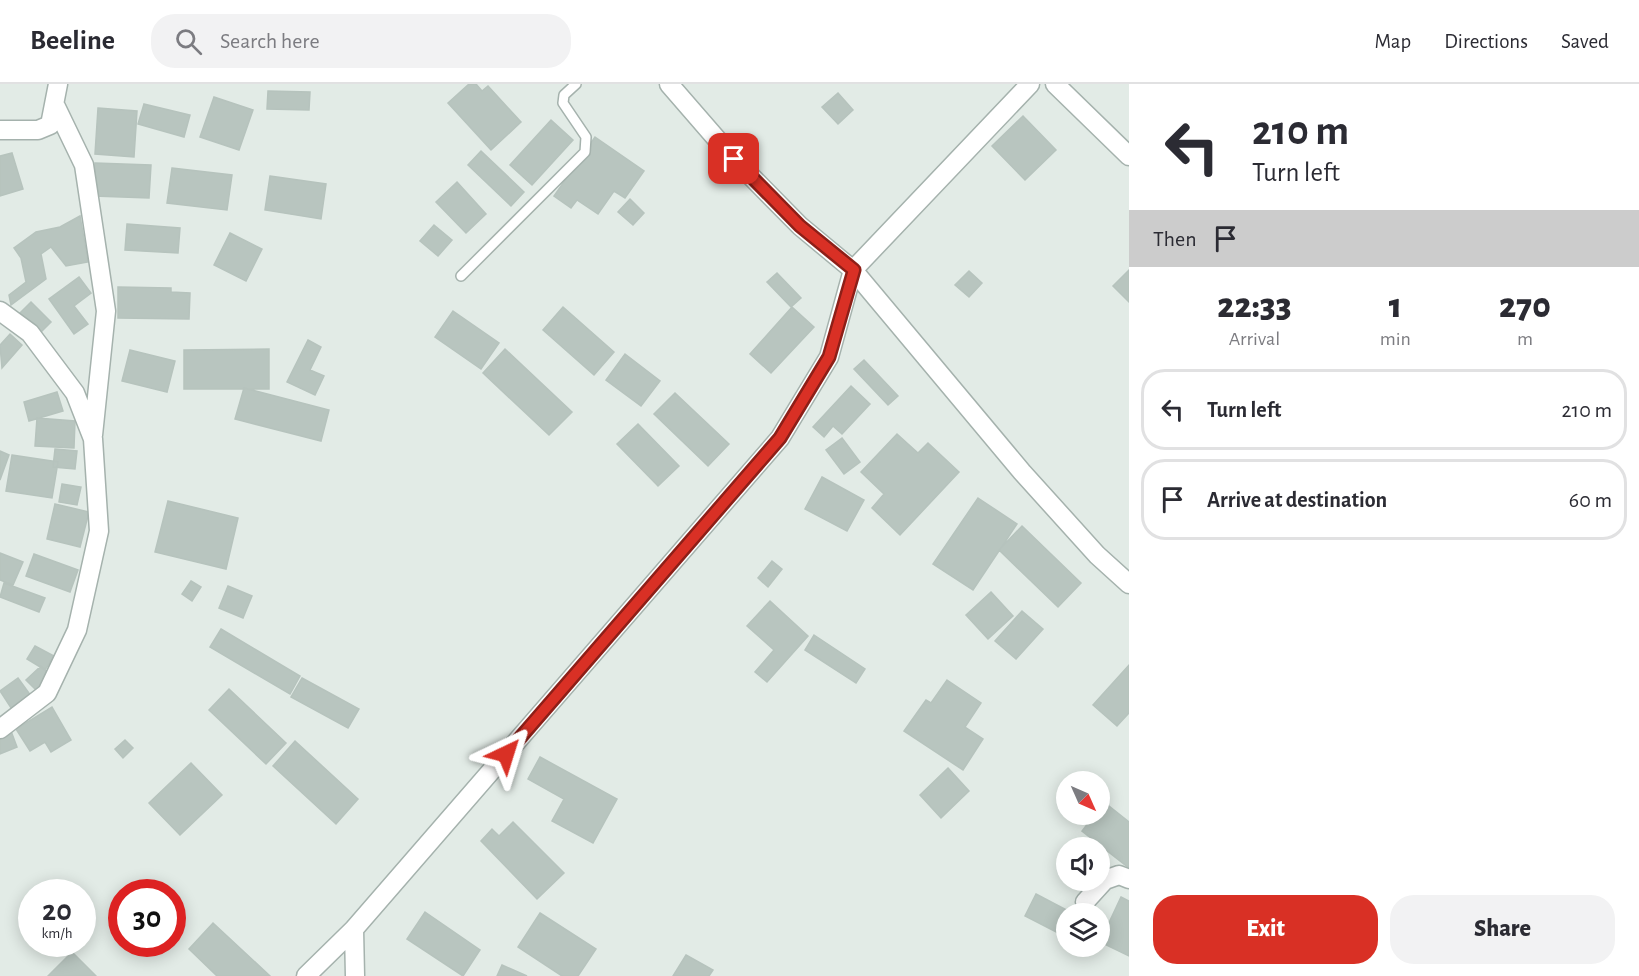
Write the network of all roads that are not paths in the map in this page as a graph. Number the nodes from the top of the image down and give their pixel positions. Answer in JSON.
{"nodes":[{"id":1,"x":58,"y":84,"type":"edge"},
{"id":2,"x":576,"y":84,"type":"edge"},
{"id":3,"x":669,"y":84,"type":"edge"},
{"id":4,"x":1030,"y":84,"type":"edge"},
{"id":5,"x":1055,"y":84,"type":"edge"},
{"id":6,"x":56,"y":107,"type":"junction"},
{"id":7,"x":0,"y":130,"type":"edge"},
{"id":8,"x":1129,"y":156,"type":"edge"},
{"id":9,"x":854,"y":270,"type":"junction"},
{"id":10,"x":461,"y":276,"type":"dead end"},
{"id":11,"x":0,"y":311,"type":"edge"},
{"id":12,"x":93,"y":439,"type":"junction"},
{"id":13,"x":1129,"y":584,"type":"edge"},
{"id":14,"x":0,"y":729,"type":"edge"},
{"id":15,"x":1129,"y":879,"type":"edge"},
{"id":16,"x":1085,"y":902,"type":"dead end"},
{"id":17,"x":354,"y":929,"type":"junction"},
{"id":18,"x":306,"y":976,"type":"edge"},
{"id":19,"x":355,"y":976,"type":"edge"}],
"edges":[{"from":1,"to":6,"type":"street"},
{"from":2,"to":10,"type":"lane"},
{"from":3,"to":9,"type":"street"},
{"from":4,"to":9,"type":"street"},
{"from":5,"to":8,"type":"street"},
{"from":6,"to":7,"type":"street"},
{"from":6,"to":12,"type":"street"},
{"from":9,"to":13,"type":"street"},
{"from":9,"to":17,"type":"street"},
{"from":11,"to":12,"type":"street"},
{"from":12,"to":14,"type":"street"},
{"from":15,"to":16,"type":"street"},
{"from":17,"to":18,"type":"street"},
{"from":17,"to":19,"type":"street"}]}
